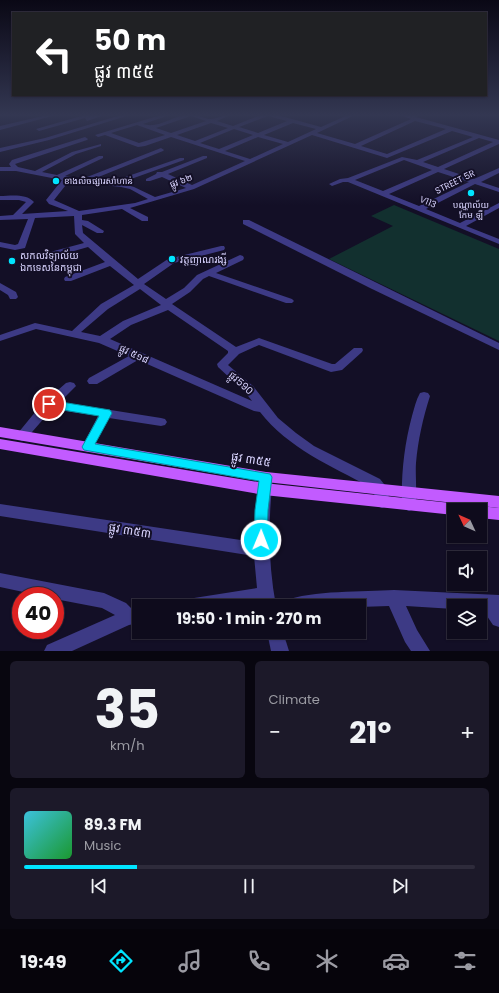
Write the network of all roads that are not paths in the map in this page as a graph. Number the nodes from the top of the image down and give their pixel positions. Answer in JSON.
{"nodes":[{"id":1,"x":24,"y":144,"type":"edge"},
{"id":2,"x":68,"y":144,"type":"edge"},
{"id":3,"x":198,"y":144,"type":"edge"},
{"id":4,"x":235,"y":144,"type":"edge"},
{"id":5,"x":288,"y":144,"type":"edge"},
{"id":6,"x":350,"y":144,"type":"edge"},
{"id":7,"x":359,"y":144,"type":"edge"},
{"id":8,"x":414,"y":144,"type":"edge"},
{"id":9,"x":460,"y":144,"type":"edge"},
{"id":10,"x":494,"y":144,"type":"edge"},
{"id":11,"x":99,"y":145,"type":"dead end"},
{"id":12,"x":356,"y":146,"type":"junction"},
{"id":13,"x":0,"y":150,"type":"edge"},
{"id":14,"x":161,"y":150,"type":"dead end"},
{"id":15,"x":219,"y":151,"type":"junction"},
{"id":16,"x":101,"y":157,"type":"dead end"},
{"id":17,"x":205,"y":157,"type":"dead end"},
{"id":18,"x":182,"y":159,"type":"dead end"},
{"id":19,"x":250,"y":161,"type":"junction"},
{"id":20,"x":419,"y":162,"type":"junction"},
{"id":21,"x":0,"y":169,"type":"edge"},
{"id":22,"x":16,"y":169,"type":"junction"},
{"id":23,"x":438,"y":169,"type":"junction"},
{"id":24,"x":151,"y":170,"type":"junction"},
{"id":25,"x":499,"y":170,"type":"edge"},
{"id":26,"x":35,"y":173,"type":"junction"},
{"id":27,"x":162,"y":174,"type":"junction"},
{"id":28,"x":58,"y":177,"type":"junction"},
{"id":29,"x":67,"y":179,"type":"junction"},
{"id":30,"x":148,"y":180,"type":"dead end"},
{"id":31,"x":349,"y":180,"type":"junction"},
{"id":32,"x":82,"y":181,"type":"junction"},
{"id":33,"x":475,"y":182,"type":"junction"},
{"id":34,"x":111,"y":184,"type":"junction"},
{"id":35,"x":332,"y":184,"type":"dead end"},
{"id":36,"x":192,"y":188,"type":"junction"},
{"id":37,"x":499,"y":190,"type":"edge"},
{"id":38,"x":382,"y":194,"type":"junction"},
{"id":39,"x":0,"y":198,"type":"edge"},
{"id":40,"x":154,"y":200,"type":"junction"},
{"id":41,"x":499,"y":205,"type":"edge"},
{"id":42,"x":125,"y":206,"type":"junction"},
{"id":43,"x":420,"y":209,"type":"junction"},
{"id":44,"x":14,"y":217,"type":"junction"},
{"id":45,"x":32,"y":217,"type":"junction"},
{"id":46,"x":78,"y":217,"type":"junction"},
{"id":47,"x":0,"y":218,"type":"edge"},
{"id":48,"x":145,"y":219,"type":"dead end"},
{"id":49,"x":246,"y":222,"type":"dead end"},
{"id":50,"x":460,"y":226,"type":"junction"},
{"id":51,"x":100,"y":231,"type":"dead end"},
{"id":52,"x":499,"y":242,"type":"edge"},
{"id":53,"x":0,"y":244,"type":"edge"},
{"id":54,"x":89,"y":244,"type":"junction"},
{"id":55,"x":221,"y":248,"type":"dead end"},
{"id":56,"x":53,"y":254,"type":"dead end"},
{"id":57,"x":240,"y":258,"type":"dead end"},
{"id":58,"x":109,"y":263,"type":"junction"},
{"id":59,"x":208,"y":273,"type":"junction"},
{"id":60,"x":68,"y":279,"type":"dead end"},
{"id":61,"x":139,"y":285,"type":"junction"},
{"id":62,"x":0,"y":286,"type":"edge"},
{"id":63,"x":13,"y":297,"type":"dead end"},
{"id":64,"x":289,"y":301,"type":"dead end"},
{"id":65,"x":166,"y":305,"type":"junction"},
{"id":66,"x":75,"y":333,"type":"junction"},
{"id":67,"x":0,"y":338,"type":"edge"},
{"id":68,"x":102,"y":340,"type":"junction"},
{"id":69,"x":499,"y":347,"type":"edge"},
{"id":70,"x":358,"y":350,"type":"dead end"},
{"id":71,"x":234,"y":352,"type":"junction"},
{"id":72,"x":136,"y":356,"type":"junction"},
{"id":73,"x":93,"y":381,"type":"dead end"},
{"id":74,"x":70,"y":386,"type":"dead end"},
{"id":75,"x":424,"y":396,"type":"dead end"},
{"id":76,"x":49,"y":404,"type":"junction"},
{"id":77,"x":263,"y":407,"type":"junction"},
{"id":78,"x":106,"y":413,"type":"junction"},
{"id":79,"x":161,"y":422,"type":"dead end"},
{"id":80,"x":0,"y":432,"type":"edge"},
{"id":81,"x":22,"y":436,"type":"junction"},
{"id":82,"x":0,"y":444,"type":"edge"},
{"id":83,"x":88,"y":447,"type":"junction"},
{"id":84,"x":265,"y":483,"type":"junction"},
{"id":85,"x":381,"y":496,"type":"junction"},
{"id":86,"x":408,"y":498,"type":"junction"},
{"id":87,"x":499,"y":502,"type":"edge"},
{"id":88,"x":447,"y":507,"type":"edge"},
{"id":89,"x":0,"y":510,"type":"edge"},
{"id":90,"x":487,"y":513,"type":"edge"},
{"id":91,"x":499,"y":514,"type":"edge"},
{"id":92,"x":261,"y":550,"type":"junction"},
{"id":93,"x":0,"y":580,"type":"edge"},
{"id":94,"x":394,"y":598,"type":"junction"},
{"id":95,"x":267,"y":599,"type":"edge"},
{"id":96,"x":366,"y":599,"type":"edge"},
{"id":97,"x":493,"y":602,"type":"edge"},
{"id":98,"x":132,"y":615,"type":"edge"},
{"id":99,"x":132,"y":617,"type":"edge"},
{"id":100,"x":499,"y":619,"type":"edge"},
{"id":101,"x":277,"y":639,"type":"edge"},
{"id":102,"x":53,"y":651,"type":"edge"},
{"id":103,"x":280,"y":651,"type":"edge"},
{"id":104,"x":421,"y":651,"type":"edge"}],
"edges":[{"from":1,"to":13,"type":"street"},
{"from":2,"to":22,"type":"street"},
{"from":3,"to":15,"type":"street"},
{"from":4,"to":15,"type":"street"},
{"from":5,"to":19,"type":"street","name":"ផ្លូវ ៦២"},
{"from":6,"to":12,"type":"street"},
{"from":7,"to":12,"type":"street"},
{"from":8,"to":12,"type":"street"},
{"from":9,"to":20,"type":"street"},
{"from":10,"to":23,"type":"street"},
{"from":11,"to":26,"type":"street"},
{"from":14,"to":32,"type":"street"},
{"from":15,"to":19,"type":"street"},
{"from":16,"to":28,"type":"street"},
{"from":17,"to":27,"type":"street"},
{"from":18,"to":24,"type":"street"},
{"from":19,"to":36,"type":"street","name":"ផ្លូវ ៦២"},
{"from":20,"to":23,"type":"street"},
{"from":20,"to":31,"type":"street"},
{"from":21,"to":22,"type":"street"},
{"from":22,"to":26,"type":"street"},
{"from":23,"to":33,"type":"street"},
{"from":23,"to":38,"type":"street"},
{"from":24,"to":27,"type":"street"},
{"from":24,"to":34,"type":"street"},
{"from":25,"to":33,"type":"street","name":"STREET 5R"},
{"from":26,"to":28,"type":"street"},
{"from":27,"to":30,"type":"street"},
{"from":27,"to":36,"type":"street"},
{"from":28,"to":29,"type":"street"},
{"from":29,"to":32,"type":"street"},
{"from":29,"to":46,"type":"street"},
{"from":31,"to":35,"type":"street"},
{"from":31,"to":38,"type":"street","name":"V113"},
{"from":32,"to":34,"type":"street"},
{"from":33,"to":37,"type":"street"},
{"from":33,"to":43,"type":"street","name":"STREET 5R"},
{"from":34,"to":40,"type":"street"},
{"from":36,"to":40,"type":"street","name":"ផ្លូវ ៦២"},
{"from":38,"to":43,"type":"street","name":"V113"},
{"from":39,"to":44,"type":"street"},
{"from":40,"to":42,"type":"street","name":"ផ្លូវ ៦២"},
{"from":41,"to":50,"type":"street"},
{"from":42,"to":46,"type":"street","name":"ផ្លូវ ៦២"},
{"from":42,"to":48,"type":"street"},
{"from":43,"to":50,"type":"street","name":"V113"},
{"from":44,"to":45,"type":"street","name":"ផ្លូវ ៦២"},
{"from":44,"to":47,"type":"street","name":"ផ្លូវ ៦២"},
{"from":45,"to":46,"type":"street","name":"ផ្លូវ ៦២"},
{"from":45,"to":53,"type":"street"},
{"from":46,"to":51,"type":"street"},
{"from":46,"to":54,"type":"street"},
{"from":49,"to":69,"type":"street"},
{"from":50,"to":52,"type":"street","name":"V113"},
{"from":54,"to":56,"type":"street"},
{"from":54,"to":58,"type":"street"},
{"from":55,"to":61,"type":"street"},
{"from":57,"to":59,"type":"street"},
{"from":58,"to":60,"type":"street"},
{"from":58,"to":61,"type":"street"},
{"from":59,"to":64,"type":"street"},
{"from":59,"to":65,"type":"street"},
{"from":61,"to":65,"type":"street"},
{"from":61,"to":66,"type":"street"},
{"from":62,"to":63,"type":"street"},
{"from":65,"to":68,"type":"street"},
{"from":65,"to":71,"type":"street"},
{"from":66,"to":67,"type":"street","name":"ផ្លូវ ៥១៨"},
{"from":66,"to":68,"type":"street","name":"ផ្លូវ ៥១៨"},
{"from":68,"to":72,"type":"street","name":"ផ្លូវ ៥១៨"},
{"from":70,"to":71,"type":"street"},
{"from":71,"to":77,"type":"street","name":"ផ្លូវ590"},
{"from":72,"to":73,"type":"street"},
{"from":72,"to":77,"type":"street","name":"ផ្លូវ ៥១៨"},
{"from":74,"to":76,"type":"street"},
{"from":75,"to":86,"type":"street"},
{"from":76,"to":78,"type":"street"},
{"from":76,"to":81,"type":"street"},
{"from":77,"to":85,"type":"street","name":"ផ្លូវ590"},
{"from":78,"to":79,"type":"street"},
{"from":78,"to":83,"type":"street"},
{"from":80,"to":81,"type":"main road","name":"ផ្លូវ ៣៥៥"},
{"from":81,"to":83,"type":"main road","name":"ផ្លូវ ៣៥៥"},
{"from":82,"to":84,"type":"main road","name":"ផ្លូវ ៣៥៥"},
{"from":83,"to":84,"type":"main road","name":"ផ្លូវ ៣៥៥"},
{"from":84,"to":85,"type":"main road","name":"ផ្លូវ ៣៥៥"},
{"from":84,"to":92,"type":"street"},
{"from":85,"to":86,"type":"main road","name":"ផ្លូវ ៣៥៥"},
{"from":86,"to":87,"type":"main road","name":"ផ្លូវ ៣៥៥"},
{"from":86,"to":88,"type":"main road","name":"ផ្លូវ ៣៥៥"},
{"from":89,"to":92,"type":"street","name":"ផ្លូវ ៣៥៣"},
{"from":90,"to":91,"type":"main road"},
{"from":92,"to":95,"type":"street"},
{"from":93,"to":98,"type":"street"},
{"from":94,"to":96,"type":"street"},
{"from":94,"to":97,"type":"street"},
{"from":94,"to":104,"type":"street"},
{"from":97,"to":100,"type":"street"},
{"from":99,"to":102,"type":"street"},
{"from":101,"to":103,"type":"street"}]}
